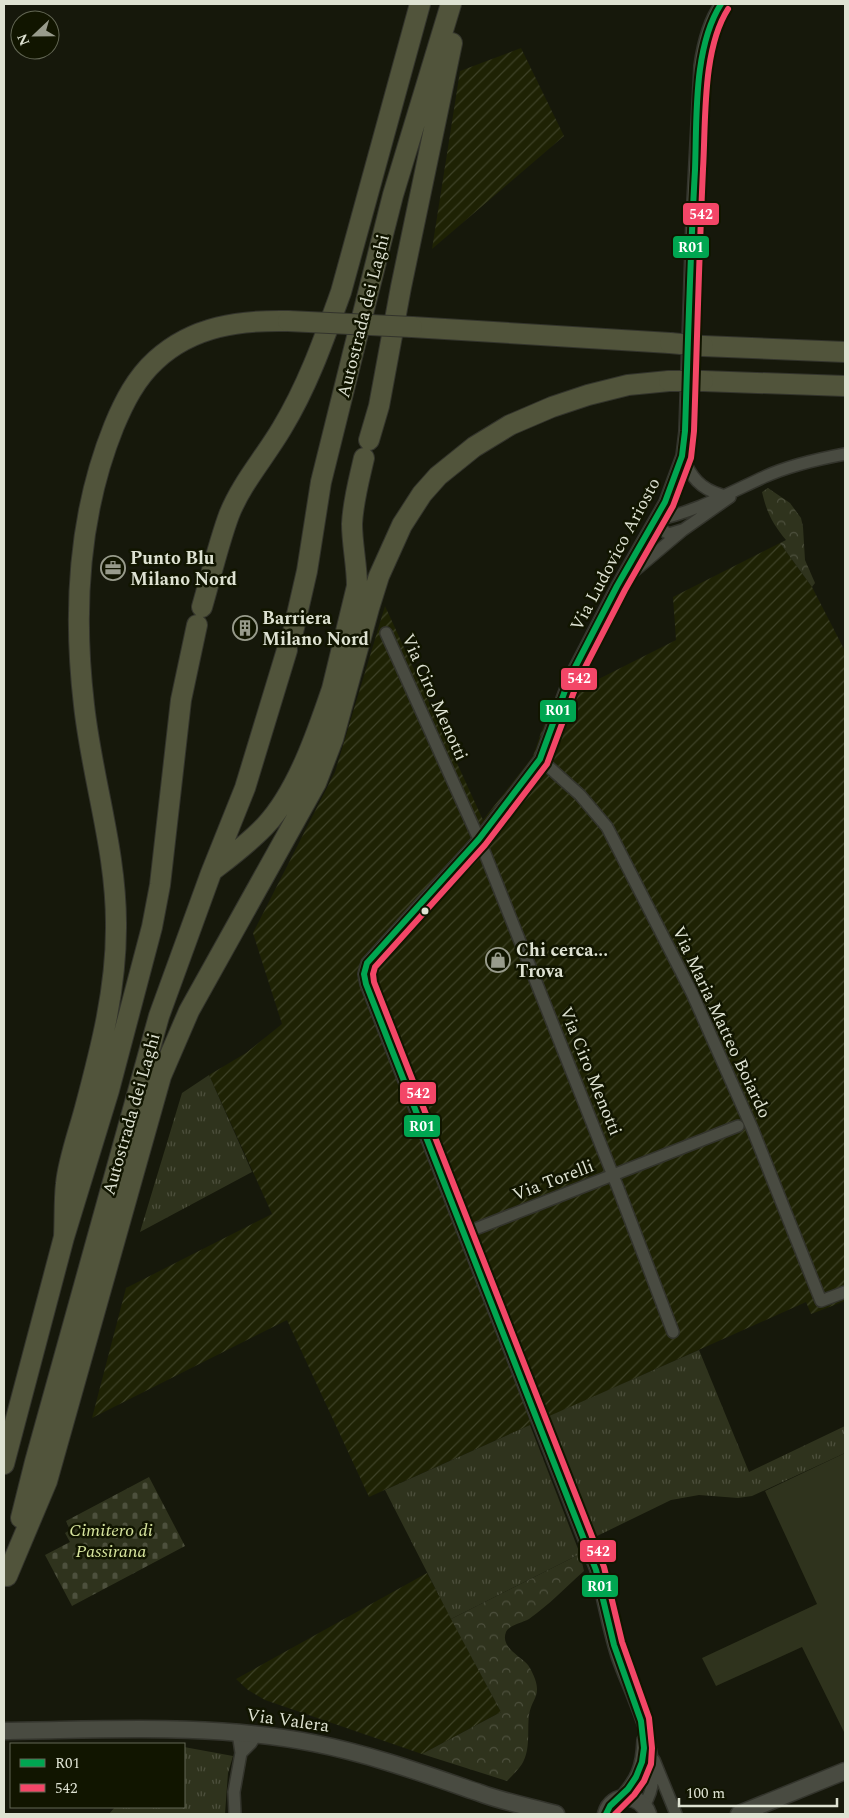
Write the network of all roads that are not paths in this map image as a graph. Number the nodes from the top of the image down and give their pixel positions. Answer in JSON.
{"nodes":[{"id":1,"x":420,"y":4,"type":"edge"},
{"id":2,"x":451,"y":4,"type":"edge"},
{"id":3,"x":460,"y":4,"type":"edge"},
{"id":4,"x":721,"y":4,"type":"edge"},
{"id":5,"x":845,"y":352,"type":"edge"},
{"id":6,"x":845,"y":386,"type":"edge"},
{"id":7,"x":845,"y":454,"type":"edge"},
{"id":8,"x":682,"y":456,"type":"junction"},
{"id":9,"x":746,"y":486,"type":"junction"},
{"id":10,"x":722,"y":495,"type":"junction"},
{"id":11,"x":655,"y":520,"type":"junction"},
{"id":12,"x":683,"y":530,"type":"junction"},
{"id":13,"x":617,"y":586,"type":"junction"},
{"id":14,"x":386,"y":633,"type":"dead end"},
{"id":15,"x":540,"y":759,"type":"junction"},
{"id":16,"x":479,"y":839,"type":"junction"},
{"id":17,"x":211,"y":873,"type":"junction"},
{"id":18,"x":738,"y":1126,"type":"dead end"},
{"id":19,"x":613,"y":1175,"type":"junction"},
{"id":20,"x":465,"y":1233,"type":"junction"},
{"id":21,"x":64,"y":1236,"type":"junction"},
{"id":22,"x":845,"y":1292,"type":"edge"},
{"id":23,"x":674,"y":1332,"type":"dead end"},
{"id":24,"x":4,"y":1464,"type":"edge"},
{"id":25,"x":5,"y":1582,"type":"edge"},
{"id":26,"x":640,"y":1716,"type":"junction"},
{"id":27,"x":4,"y":1730,"type":"edge"},
{"id":28,"x":238,"y":1733,"type":"junction"},
{"id":29,"x":256,"y":1735,"type":"junction"},
{"id":30,"x":650,"y":1748,"type":"junction"},
{"id":31,"x":241,"y":1753,"type":"junction"},
{"id":32,"x":845,"y":1771,"type":"edge"},
{"id":33,"x":612,"y":1806,"type":"edge"},
{"id":34,"x":646,"y":1810,"type":"edge"},
{"id":35,"x":235,"y":1814,"type":"edge"},
{"id":36,"x":556,"y":1814,"type":"edge"},
{"id":37,"x":592,"y":1814,"type":"edge"},
{"id":38,"x":658,"y":1814,"type":"edge"},
{"id":39,"x":676,"y":1814,"type":"edge"},
{"id":40,"x":739,"y":1814,"type":"edge"}],
"edges":[{"from":1,"to":21,"type":"highway","name":"Autostrada dei Laghi"},
{"from":2,"to":17,"type":"highway","name":"Autostrada dei Laghi"},
{"from":3,"to":17,"type":"highway"},
{"from":4,"to":8,"type":"street","name":"Via Ludovico Ariosto"},
{"from":5,"to":21,"type":"highway","bridge":true},
{"from":6,"to":25,"type":"highway","bridge":true},
{"from":7,"to":9,"type":"street"},
{"from":8,"to":10,"type":"street"},
{"from":8,"to":11,"type":"street","name":"Via Ludovico Ariosto"},
{"from":9,"to":10,"type":"street"},
{"from":9,"to":12,"type":"street"},
{"from":10,"to":11,"type":"street"},
{"from":11,"to":12,"type":"street"},
{"from":11,"to":13,"type":"street","name":"Via Ludovico Ariosto"},
{"from":12,"to":13,"type":"street"},
{"from":13,"to":15,"type":"street","name":"Via Ludovico Ariosto"},
{"from":14,"to":16,"type":"street","name":"Via Ciro Menotti"},
{"from":15,"to":16,"type":"street","name":"Via Ludovico Ariosto"},
{"from":15,"to":22,"type":"street","name":"Via Maria Matteo Boiardo"},
{"from":16,"to":19,"type":"street","name":"Via Ciro Menotti"},
{"from":16,"to":20,"type":"street","name":"Via Ludovico Ariosto"},
{"from":17,"to":25,"type":"highway","name":"Autostrada dei Laghi"},
{"from":18,"to":19,"type":"street","name":"Via Torelli"},
{"from":19,"to":20,"type":"street","name":"Via Torelli"},
{"from":19,"to":23,"type":"street","name":"Via Ciro Menotti"},
{"from":20,"to":26,"type":"street"},
{"from":21,"to":24,"type":"highway","name":"Autostrada dei Laghi"},
{"from":26,"to":30,"type":"street"},
{"from":26,"to":33,"type":"street"},
{"from":27,"to":28,"type":"street","name":"Via Valera"},
{"from":28,"to":29,"type":"street","name":"Via Valera"},
{"from":28,"to":31,"type":"street"},
{"from":29,"to":31,"type":"street"},
{"from":29,"to":36,"type":"street","name":"Via Valera"},
{"from":30,"to":34,"type":"street"},
{"from":30,"to":39,"type":"street"},
{"from":31,"to":35,"type":"street"},
{"from":32,"to":40,"type":"street"},
{"from":33,"to":34,"type":"street"},
{"from":33,"to":37,"type":"street"},
{"from":34,"to":38,"type":"street"}]}
